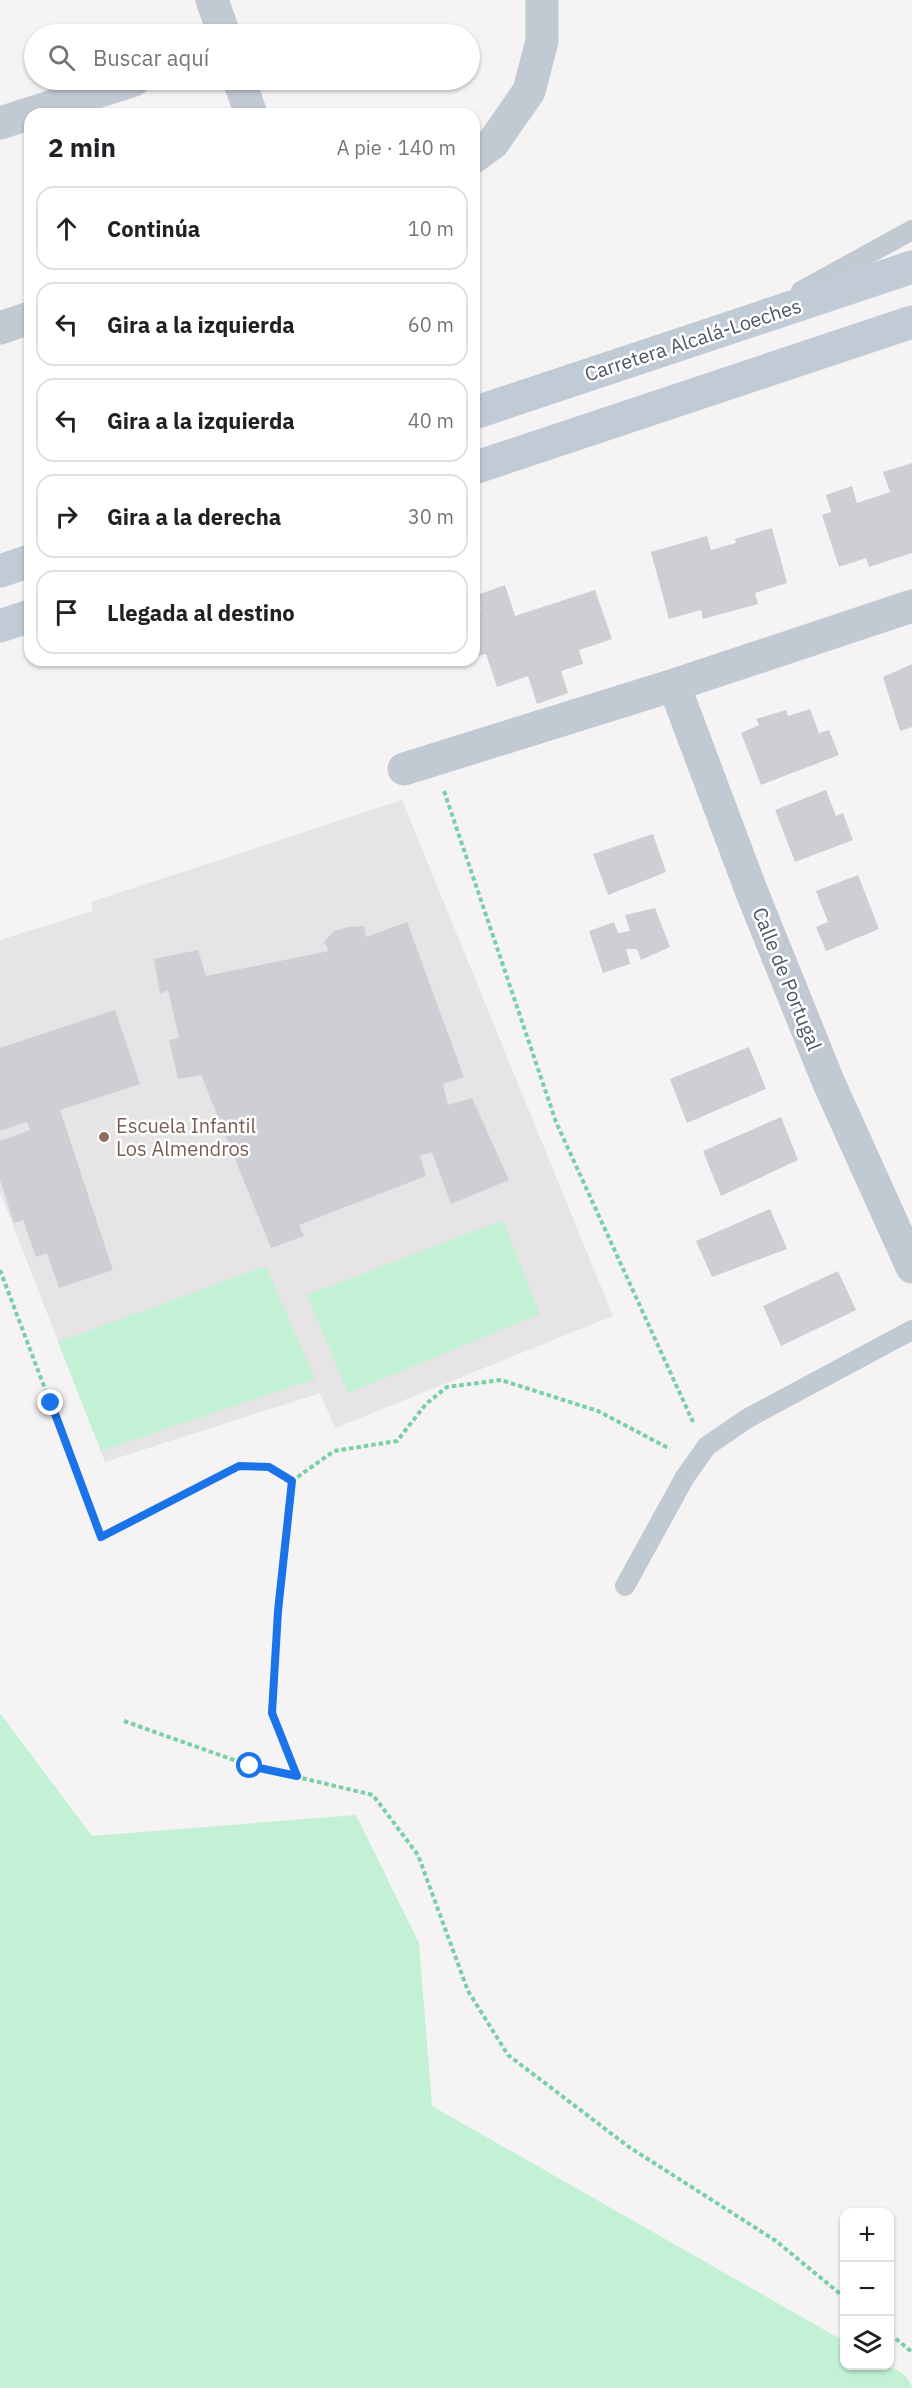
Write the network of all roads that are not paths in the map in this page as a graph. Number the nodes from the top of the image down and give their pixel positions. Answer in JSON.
{"nodes":[{"id":1,"x":212,"y":0,"type":"edge"},
{"id":2,"x":542,"y":0,"type":"edge"},
{"id":3,"x":220,"y":24,"type":"edge"},
{"id":4,"x":103,"y":90,"type":"edge"},
{"id":5,"x":243,"y":90,"type":"edge"},
{"id":6,"x":47,"y":108,"type":"edge"},
{"id":7,"x":249,"y":108,"type":"edge"},
{"id":8,"x":24,"y":115,"type":"edge"},
{"id":9,"x":0,"y":123,"type":"edge"},
{"id":10,"x":480,"y":153,"type":"edge"},
{"id":11,"x":912,"y":231,"type":"edge"},
{"id":12,"x":912,"y":267,"type":"edge"},
{"id":13,"x":24,"y":320,"type":"edge"},
{"id":14,"x":747,"y":322,"type":"junction"},
{"id":15,"x":912,"y":322,"type":"edge"},
{"id":16,"x":0,"y":328,"type":"edge"},
{"id":17,"x":480,"y":411,"type":"edge"},
{"id":18,"x":480,"y":466,"type":"edge"},
{"id":19,"x":24,"y":563,"type":"edge"},
{"id":20,"x":0,"y":571,"type":"edge"},
{"id":21,"x":912,"y":606,"type":"edge"},
{"id":22,"x":24,"y":618,"type":"edge"},
{"id":23,"x":0,"y":626,"type":"edge"},
{"id":24,"x":674,"y":685,"type":"junction"},
{"id":25,"x":404,"y":769,"type":"dead end"},
{"id":26,"x":912,"y":1267,"type":"edge"},
{"id":27,"x":912,"y":1330,"type":"edge"},
{"id":28,"x":625,"y":1586,"type":"dead end"}],
"edges":[{"from":1,"to":3,"type":"street"},
{"from":2,"to":10,"type":"street"},
{"from":4,"to":6,"type":"street"},
{"from":5,"to":7,"type":"street"},
{"from":8,"to":9,"type":"street"},
{"from":11,"to":14,"type":"lane"},
{"from":12,"to":14,"type":"main road","name":"Carretera Alcalá-Loeches"},
{"from":13,"to":16,"type":"street"},
{"from":14,"to":17,"type":"main road","name":"Carretera Alcalá-Loeches"},
{"from":15,"to":18,"type":"main road"},
{"from":19,"to":20,"type":"main road"},
{"from":21,"to":24,"type":"street"},
{"from":22,"to":23,"type":"main road"},
{"from":24,"to":25,"type":"street"},
{"from":24,"to":26,"type":"street","name":"Calle de Portugal"},
{"from":27,"to":28,"type":"lane"}]}
